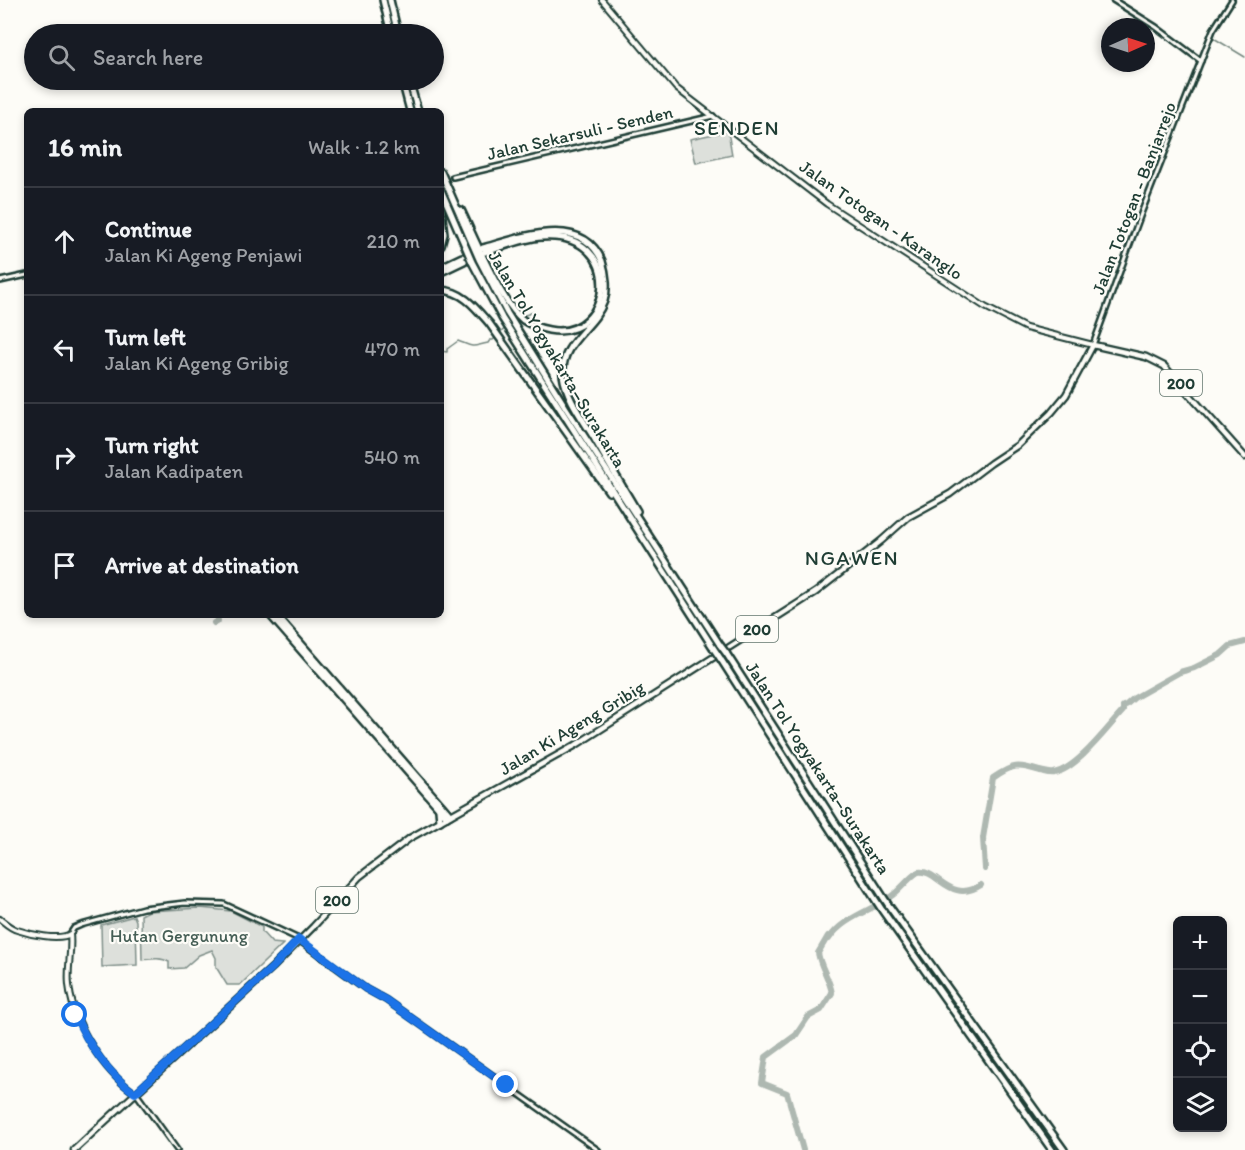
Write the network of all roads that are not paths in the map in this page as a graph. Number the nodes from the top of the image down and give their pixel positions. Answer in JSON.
{"nodes":[{"id":1,"x":383,"y":0,"type":"edge"},
{"id":2,"x":390,"y":0,"type":"edge"},
{"id":3,"x":602,"y":0,"type":"edge"},
{"id":4,"x":1113,"y":0,"type":"edge"},
{"id":5,"x":1232,"y":0,"type":"edge"},
{"id":6,"x":389,"y":24,"type":"edge"},
{"id":7,"x":396,"y":24,"type":"edge"},
{"id":8,"x":1201,"y":61,"type":"junction"},
{"id":9,"x":405,"y":90,"type":"edge"},
{"id":10,"x":412,"y":90,"type":"edge"},
{"id":11,"x":409,"y":108,"type":"edge"},
{"id":12,"x":417,"y":108,"type":"edge"},
{"id":13,"x":713,"y":116,"type":"junction"},
{"id":14,"x":444,"y":177,"type":"edge"},
{"id":15,"x":453,"y":177,"type":"tunnel mouth"},
{"id":16,"x":444,"y":178,"type":"edge"},
{"id":17,"x":444,"y":197,"type":"edge"},
{"id":18,"x":444,"y":266,"type":"edge"},
{"id":19,"x":444,"y":270,"type":"edge"},
{"id":20,"x":24,"y":276,"type":"edge"},
{"id":21,"x":0,"y":281,"type":"edge"},
{"id":22,"x":444,"y":291,"type":"edge"},
{"id":23,"x":1093,"y":345,"type":"junction"},
{"id":24,"x":1245,"y":457,"type":"edge"},
{"id":25,"x":648,"y":547,"type":"junction"},
{"id":26,"x":679,"y":583,"type":"junction"},
{"id":27,"x":273,"y":618,"type":"edge"},
{"id":28,"x":279,"y":618,"type":"edge"},
{"id":29,"x":442,"y":808,"type":"junction"},
{"id":30,"x":450,"y":815,"type":"junction"},
{"id":31,"x":440,"y":821,"type":"junction"},
{"id":32,"x":0,"y":920,"type":"edge"},
{"id":33,"x":70,"y":934,"type":"junction"},
{"id":34,"x":298,"y":939,"type":"junction"},
{"id":35,"x":135,"y":1093,"type":"junction"},
{"id":36,"x":74,"y":1150,"type":"edge"},
{"id":37,"x":177,"y":1150,"type":"edge"},
{"id":38,"x":598,"y":1150,"type":"edge"},
{"id":39,"x":1052,"y":1150,"type":"edge"},
{"id":40,"x":1064,"y":1150,"type":"edge"}],
"edges":[{"from":1,"to":6,"type":"highway"},
{"from":2,"to":7,"type":"highway"},
{"from":3,"to":13,"type":"main road","name":"Jalan Totogan - Karanglo"},
{"from":4,"to":8,"type":"street"},
{"from":5,"to":8,"type":"street","name":"Jalan Totogan - Banjarrejo"},
{"from":8,"to":23,"type":"street","name":"Jalan Totogan - Banjarrejo"},
{"from":9,"to":11,"type":"highway"},
{"from":10,"to":12,"type":"highway"},
{"from":13,"to":15,"type":"street","name":"Jalan Sekarsuli - Senden"},
{"from":13,"to":23,"type":"main road","name":"Jalan Totogan - Karanglo"},
{"from":14,"to":26,"type":"highway"},
{"from":16,"to":26,"type":"highway","name":"Jalan Tol Yogyakarta–Surakarta"},
{"from":17,"to":25,"type":"highway","name":"Jalan Tol Yogyakarta–Surakarta"},
{"from":18,"to":19,"type":"highway"},
{"from":20,"to":21,"type":"street"},
{"from":22,"to":25,"type":"highway"},
{"from":23,"to":24,"type":"main road","number":"200"},
{"from":23,"to":30,"type":"main road","name":"Jalan Ki Ageng Gribig","number":"200"},
{"from":25,"to":39,"type":"highway","name":"Jalan Tol Yogyakarta–Surakarta","bridge":true},
{"from":26,"to":40,"type":"highway","name":"Jalan Tol Yogyakarta–Surakarta","bridge":true},
{"from":27,"to":29,"type":"highway"},
{"from":28,"to":29,"type":"highway"},
{"from":29,"to":30,"type":"highway"},
{"from":29,"to":31,"type":"highway"},
{"from":30,"to":31,"type":"main road","name":"Jalan Ki Ageng Gribig","number":"200"},
{"from":31,"to":34,"type":"main road","name":"Jalan Ki Ageng Gribig","number":"200"},
{"from":32,"to":33,"type":"main road"},
{"from":33,"to":34,"type":"street"},
{"from":33,"to":35,"type":"main road"},
{"from":34,"to":35,"type":"main road","name":"Jalan Ki Ageng Gribig","number":"200"},
{"from":34,"to":38,"type":"street"},
{"from":35,"to":36,"type":"main road","name":"Jalan Ki Ageng Gribig","number":"200"},
{"from":35,"to":37,"type":"street"}]}
